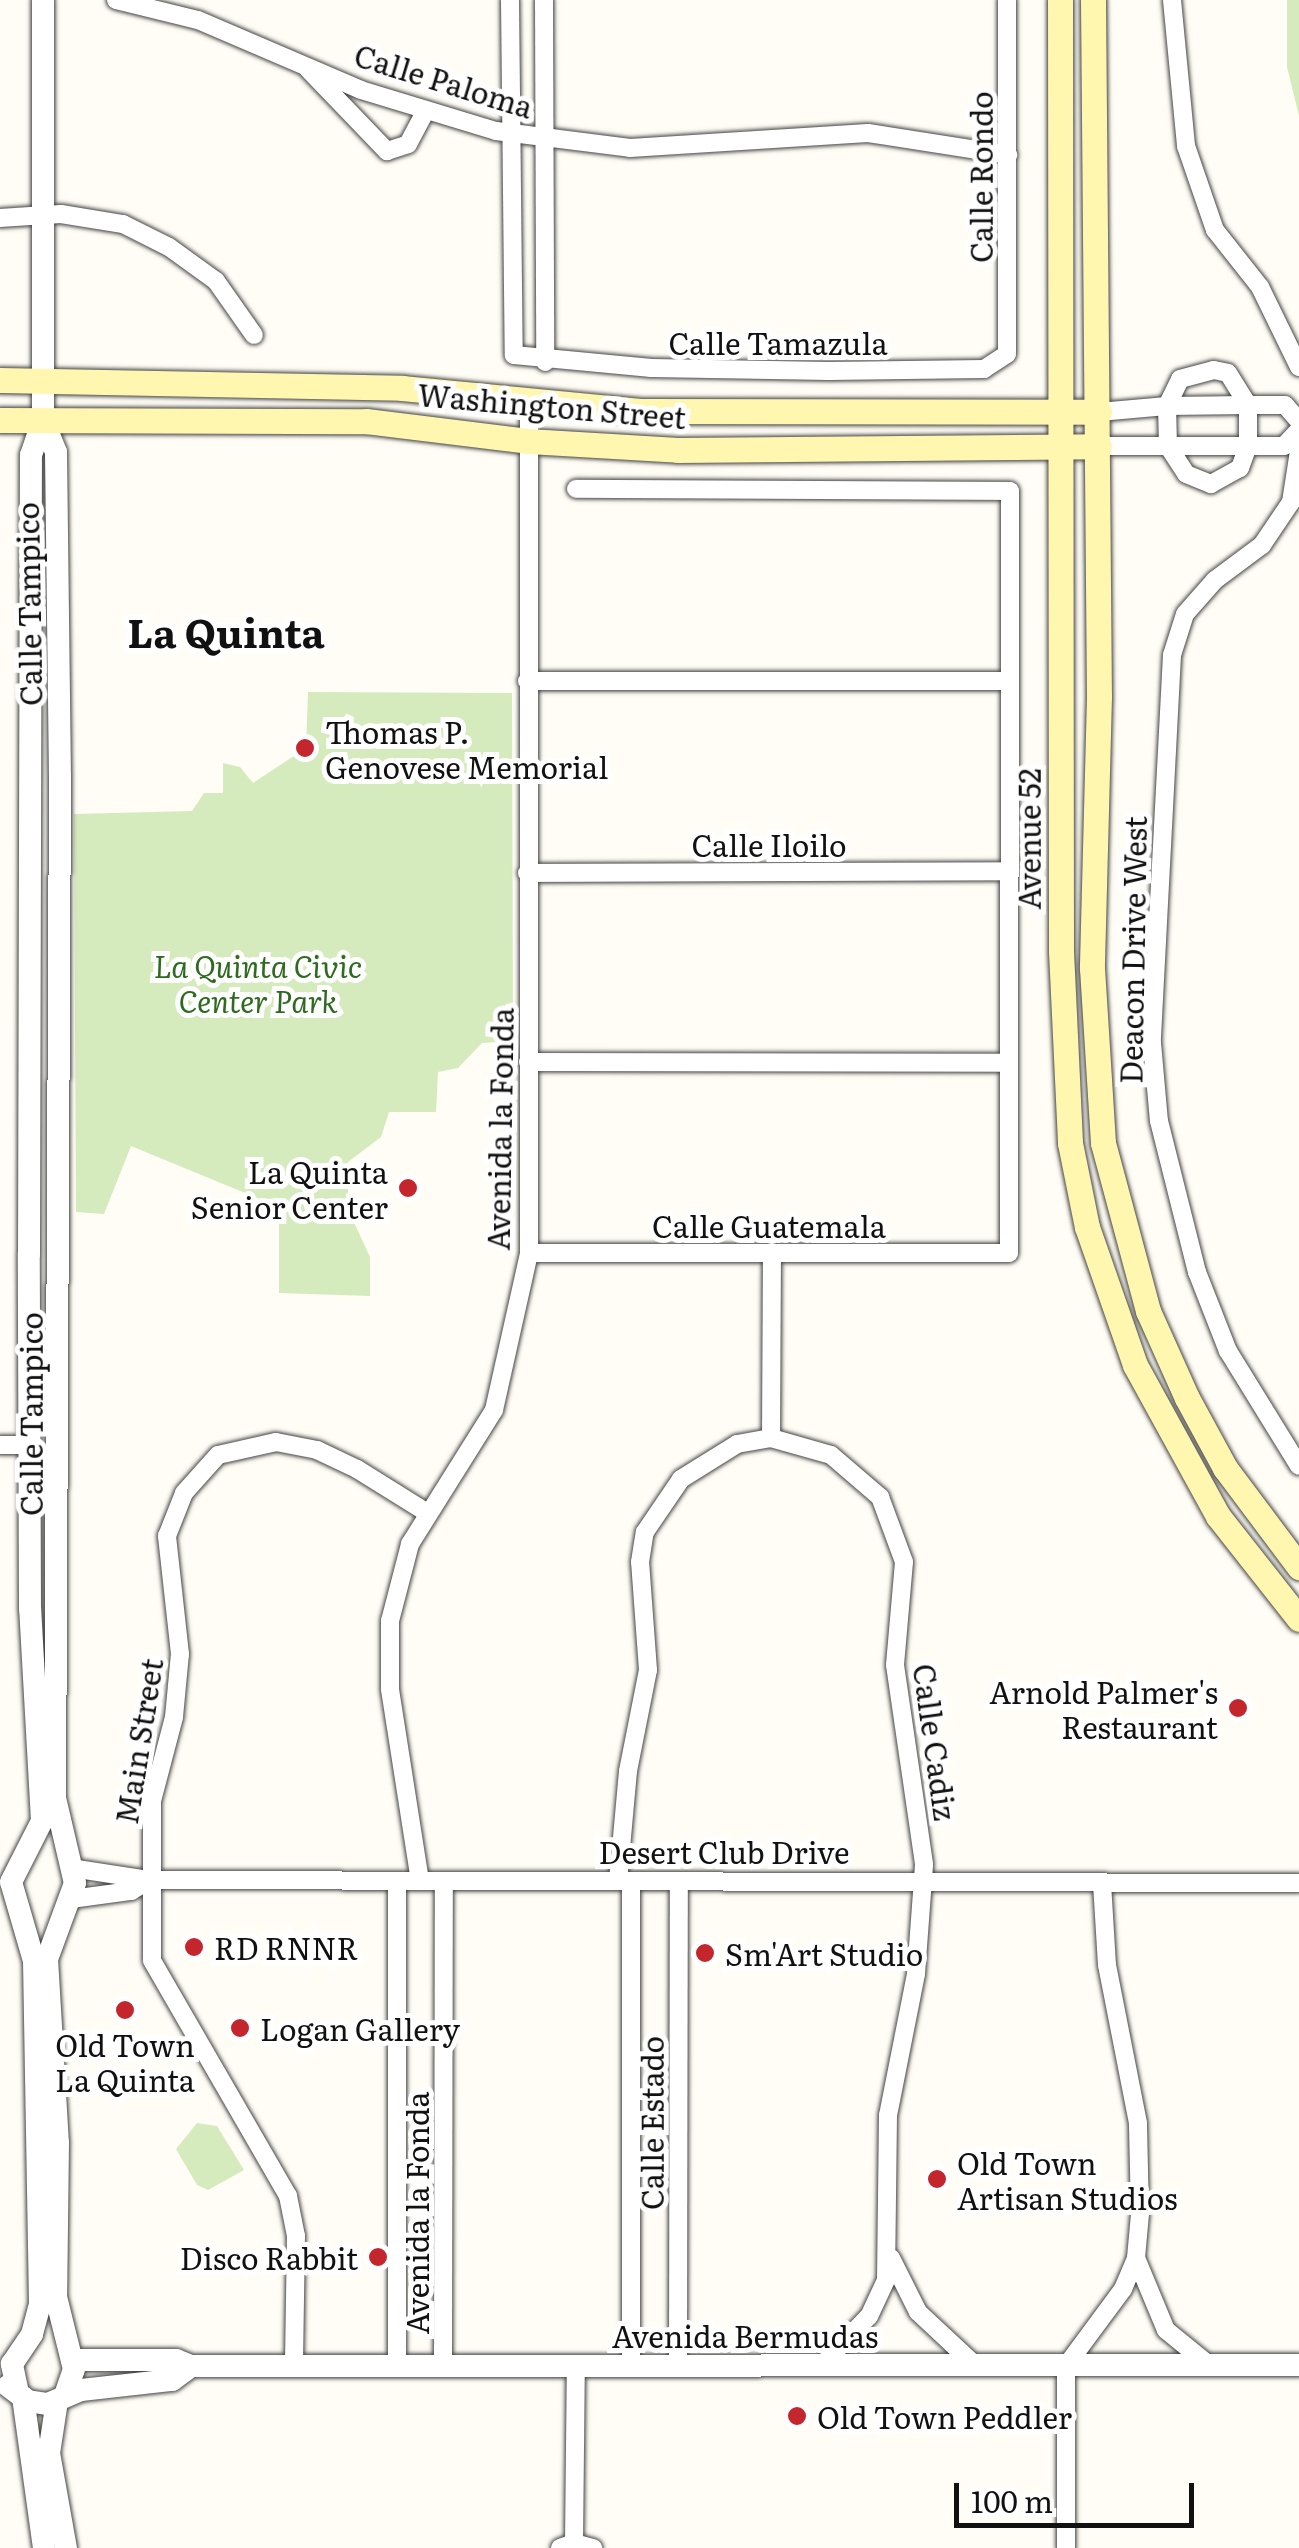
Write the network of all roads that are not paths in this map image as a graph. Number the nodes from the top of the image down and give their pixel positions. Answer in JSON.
{"nodes":[{"id":1,"x":43,"y":0,"type":"edge"},
{"id":2,"x":116,"y":0,"type":"edge"},
{"id":3,"x":510,"y":0,"type":"edge"},
{"id":4,"x":544,"y":0,"type":"edge"},
{"id":5,"x":1007,"y":0,"type":"edge"},
{"id":6,"x":1060,"y":0,"type":"edge"},
{"id":7,"x":1094,"y":0,"type":"edge"},
{"id":8,"x":1172,"y":0,"type":"edge"},
{"id":9,"x":297,"y":58,"type":"junction"},
{"id":10,"x":426,"y":110,"type":"junction"},
{"id":11,"x":510,"y":133,"type":"junction"},
{"id":12,"x":544,"y":138,"type":"junction"},
{"id":13,"x":1008,"y":155,"type":"junction"},
{"id":14,"x":43,"y":214,"type":"junction"},
{"id":15,"x":0,"y":218,"type":"edge"},
{"id":16,"x":254,"y":335,"type":"dead end"},
{"id":17,"x":1006,"y":354,"type":"joint"},
{"id":18,"x":545,"y":362,"type":"junction"},
{"id":19,"x":1299,"y":367,"type":"edge"},
{"id":20,"x":0,"y":380,"type":"edge"},
{"id":21,"x":43,"y":380,"type":"junction"},
{"id":22,"x":529,"y":403,"type":"junction"},
{"id":23,"x":1248,"y":405,"type":"junction"},
{"id":24,"x":1167,"y":406,"type":"junction"},
{"id":25,"x":1098,"y":412,"type":"junction"},
{"id":26,"x":1057,"y":413,"type":"junction"},
{"id":27,"x":0,"y":420,"type":"edge"},
{"id":28,"x":43,"y":420,"type":"junction"},
{"id":29,"x":1299,"y":422,"type":"edge"},
{"id":30,"x":1299,"y":430,"type":"edge"},
{"id":31,"x":528,"y":441,"type":"junction"},
{"id":32,"x":1058,"y":445,"type":"junction"},
{"id":33,"x":1100,"y":446,"type":"junction"},
{"id":34,"x":1168,"y":446,"type":"junction"},
{"id":35,"x":1248,"y":446,"type":"junction"},
{"id":36,"x":1299,"y":451,"type":"edge"},
{"id":37,"x":576,"y":489,"type":"dead end"},
{"id":38,"x":527,"y":681,"type":"junction"},
{"id":39,"x":1010,"y":681,"type":"junction"},
{"id":40,"x":1010,"y":871,"type":"junction"},
{"id":41,"x":527,"y":873,"type":"junction"},
{"id":42,"x":528,"y":1062,"type":"junction"},
{"id":43,"x":1010,"y":1063,"type":"junction"},
{"id":44,"x":772,"y":1252,"type":"junction"},
{"id":45,"x":529,"y":1253,"type":"junction"},
{"id":46,"x":771,"y":1438,"type":"junction"},
{"id":47,"x":0,"y":1445,"type":"edge"},
{"id":48,"x":32,"y":1445,"type":"junction"},
{"id":49,"x":1299,"y":1466,"type":"edge"},
{"id":50,"x":426,"y":1512,"type":"junction"},
{"id":51,"x":1299,"y":1567,"type":"edge"},
{"id":52,"x":61,"y":1614,"type":"junction"},
{"id":53,"x":1299,"y":1619,"type":"edge"},
{"id":54,"x":13,"y":1865,"type":"edge"},
{"id":55,"x":69,"y":1866,"type":"junction"},
{"id":56,"x":149,"y":1880,"type":"junction"},
{"id":57,"x":420,"y":1881,"type":"junction"},
{"id":58,"x":444,"y":1881,"type":"junction"},
{"id":59,"x":625,"y":1881,"type":"junction"},
{"id":60,"x":397,"y":1882,"type":"junction"},
{"id":61,"x":679,"y":1882,"type":"junction"},
{"id":62,"x":922,"y":1882,"type":"junction"},
{"id":63,"x":1299,"y":1883,"type":"edge"},
{"id":64,"x":1102,"y":1884,"type":"junction"},
{"id":65,"x":11,"y":1899,"type":"edge"},
{"id":66,"x":69,"y":1902,"type":"junction"},
{"id":67,"x":889,"y":2251,"type":"junction"},
{"id":68,"x":1136,"y":2258,"type":"junction"},
{"id":69,"x":12,"y":2356,"type":"edge"},
{"id":70,"x":70,"y":2356,"type":"junction"},
{"id":71,"x":294,"y":2362,"type":"junction"},
{"id":72,"x":397,"y":2364,"type":"junction"},
{"id":73,"x":443,"y":2364,"type":"junction"},
{"id":74,"x":576,"y":2364,"type":"junction"},
{"id":75,"x":631,"y":2365,"type":"junction"},
{"id":76,"x":678,"y":2365,"type":"junction"},
{"id":77,"x":822,"y":2365,"type":"junction"},
{"id":78,"x":1209,"y":2365,"type":"junction"},
{"id":79,"x":1299,"y":2365,"type":"edge"},
{"id":80,"x":191,"y":2366,"type":"junction"},
{"id":81,"x":976,"y":2366,"type":"junction"},
{"id":82,"x":1066,"y":2366,"type":"junction"},
{"id":83,"x":14,"y":2391,"type":"edge"},
{"id":84,"x":61,"y":2398,"type":"junction"},
{"id":85,"x":576,"y":2546,"type":"edge"},
{"id":86,"x":44,"y":2548,"type":"edge"},
{"id":87,"x":66,"y":2548,"type":"edge"},
{"id":88,"x":1066,"y":2548,"type":"edge"}],
"edges":[{"from":1,"to":14,"type":"street","name":"Calle Tampico"},
{"from":2,"to":9,"type":"street","name":"Calle Paloma"},
{"from":3,"to":11,"type":"street"},
{"from":4,"to":12,"type":"street"},
{"from":5,"to":13,"type":"street","name":"Calle Rondo"},
{"from":6,"to":26,"type":"main road","name":"Avenue 52"},
{"from":7,"to":25,"type":"main road"},
{"from":8,"to":19,"type":"street"},
{"from":9,"to":10,"type":"street","name":"Calle Paloma"},
{"from":9,"to":10,"type":"street"},
{"from":10,"to":11,"type":"street","name":"Calle Paloma"},
{"from":11,"to":12,"type":"street","name":"Calle Paloma"},
{"from":11,"to":18,"type":"street"},
{"from":12,"to":13,"type":"street","name":"Calle Paloma"},
{"from":12,"to":18,"type":"street"},
{"from":13,"to":17,"type":"street","name":"Calle Rondo"},
{"from":14,"to":15,"type":"street"},
{"from":14,"to":16,"type":"street"},
{"from":14,"to":21,"type":"street","name":"Calle Tampico"},
{"from":17,"to":18,"type":"street","name":"Calle Tamazula"},
{"from":20,"to":21,"type":"main road","name":"Washington Street"},
{"from":21,"to":22,"type":"main road","name":"Washington Street"},
{"from":21,"to":28,"type":"street","name":"Calle Tampico"},
{"from":22,"to":26,"type":"main road","name":"Washington Street"},
{"from":22,"to":31,"type":"street","name":"Avenida la Fonda"},
{"from":23,"to":24,"type":"street"},
{"from":23,"to":24,"type":"street"},
{"from":23,"to":29,"type":"street"},
{"from":23,"to":35,"type":"street"},
{"from":24,"to":25,"type":"street"},
{"from":24,"to":34,"type":"street"},
{"from":25,"to":26,"type":"main road","name":"Washington Street"},
{"from":25,"to":33,"type":"main road"},
{"from":26,"to":32,"type":"main road","name":"Avenue 52"},
{"from":27,"to":28,"type":"main road","name":"Washington Street"},
{"from":28,"to":31,"type":"main road","name":"Washington Street"},
{"from":28,"to":48,"type":"street","name":"Calle Tampico"},
{"from":28,"to":52,"type":"street","name":"Calle Tampico"},
{"from":30,"to":35,"type":"street"},
{"from":31,"to":32,"type":"main road","name":"Washington Street"},
{"from":31,"to":38,"type":"street","name":"Avenida la Fonda"},
{"from":32,"to":33,"type":"main road","name":"Washington Street"},
{"from":32,"to":53,"type":"main road","name":"Avenue 52"},
{"from":33,"to":34,"type":"street"},
{"from":33,"to":51,"type":"main road"},
{"from":34,"to":35,"type":"street"},
{"from":34,"to":35,"type":"street"},
{"from":36,"to":49,"type":"street","name":"Deacon Drive West"},
{"from":37,"to":39,"type":"street"},
{"from":38,"to":39,"type":"street"},
{"from":38,"to":41,"type":"street","name":"Avenida la Fonda"},
{"from":39,"to":40,"type":"street"},
{"from":40,"to":41,"type":"street","name":"Calle Iloilo"},
{"from":40,"to":43,"type":"street"},
{"from":41,"to":42,"type":"street","name":"Avenida la Fonda"},
{"from":42,"to":43,"type":"street"},
{"from":42,"to":45,"type":"street","name":"Avenida la Fonda"},
{"from":43,"to":44,"type":"street","name":"Calle Guatemala"},
{"from":44,"to":45,"type":"street","name":"Calle Guatemala"},
{"from":44,"to":46,"type":"street"},
{"from":45,"to":50,"type":"street","name":"Avenida la Fonda"},
{"from":46,"to":59,"type":"street","name":"Calle Estado"},
{"from":46,"to":62,"type":"street","name":"Calle Cadiz"},
{"from":47,"to":48,"type":"street"},
{"from":48,"to":52,"type":"street"},
{"from":48,"to":54,"type":"street","name":"Calle Tampico"},
{"from":50,"to":56,"type":"street","name":"Main Street"},
{"from":50,"to":57,"type":"street","name":"Avenida la Fonda"},
{"from":52,"to":55,"type":"street","name":"Calle Tampico"},
{"from":54,"to":55,"type":"street","name":"Desert Club Drive"},
{"from":54,"to":65,"type":"street","name":"Calle Tampico"},
{"from":55,"to":56,"type":"street","name":"Desert Club Drive"},
{"from":55,"to":66,"type":"street","name":"Calle Tampico"},
{"from":56,"to":60,"type":"street","name":"Desert Club Drive"},
{"from":56,"to":66,"type":"street","name":"Desert Club Drive"},
{"from":56,"to":71,"type":"street","name":"Main Street"},
{"from":57,"to":58,"type":"street","name":"Desert Club Drive"},
{"from":57,"to":60,"type":"street","name":"Desert Club Drive"},
{"from":58,"to":59,"type":"street","name":"Desert Club Drive"},
{"from":58,"to":73,"type":"street","name":"Avenida la Fonda"},
{"from":59,"to":61,"type":"street","name":"Desert Club Drive"},
{"from":59,"to":75,"type":"street","name":"Calle Estado"},
{"from":60,"to":72,"type":"street","name":"Avenida la Fonda"},
{"from":61,"to":62,"type":"street","name":"Desert Club Drive"},
{"from":61,"to":76,"type":"street","name":"Calle Estado"},
{"from":62,"to":64,"type":"street","name":"Desert Club Drive"},
{"from":62,"to":67,"type":"street","name":"Calle Cadiz"},
{"from":63,"to":64,"type":"street","name":"Desert Club Drive"},
{"from":64,"to":68,"type":"street"},
{"from":65,"to":66,"type":"street","name":"Desert Club Drive"},
{"from":65,"to":69,"type":"street","name":"Calle Tampico"},
{"from":66,"to":70,"type":"street","name":"Calle Tampico"},
{"from":67,"to":77,"type":"street","name":"Calle Cadiz"},
{"from":67,"to":81,"type":"street","name":"Calle Cadiz"},
{"from":68,"to":78,"type":"street"},
{"from":68,"to":82,"type":"street"},
{"from":69,"to":70,"type":"street","name":"Avenida Bermudas"},
{"from":69,"to":83,"type":"street","name":"Calle Tampico"},
{"from":70,"to":80,"type":"street","name":"Avenida Bermudas"},
{"from":70,"to":84,"type":"street","name":"Calle Tampico"},
{"from":71,"to":72,"type":"street","name":"Avenida Bermudas"},
{"from":71,"to":80,"type":"street","name":"Avenida Bermudas"},
{"from":72,"to":73,"type":"street","name":"Avenida Bermudas"},
{"from":73,"to":74,"type":"street","name":"Avenida Bermudas"},
{"from":74,"to":75,"type":"street","name":"Avenida Bermudas"},
{"from":74,"to":85,"type":"street"},
{"from":75,"to":76,"type":"street","name":"Avenida Bermudas"},
{"from":76,"to":77,"type":"street","name":"Avenida Bermudas"},
{"from":77,"to":81,"type":"street","name":"Avenida Bermudas"},
{"from":78,"to":79,"type":"street","name":"Avenida Bermudas"},
{"from":78,"to":82,"type":"street","name":"Avenida Bermudas"},
{"from":80,"to":84,"type":"street","name":"Avenida Bermudas"},
{"from":81,"to":82,"type":"street","name":"Avenida Bermudas"},
{"from":82,"to":88,"type":"street"},
{"from":83,"to":84,"type":"street","name":"Avenida Bermudas"},
{"from":83,"to":86,"type":"street","name":"Calle Tampico"},
{"from":84,"to":87,"type":"street","name":"Calle Tampico"}]}
